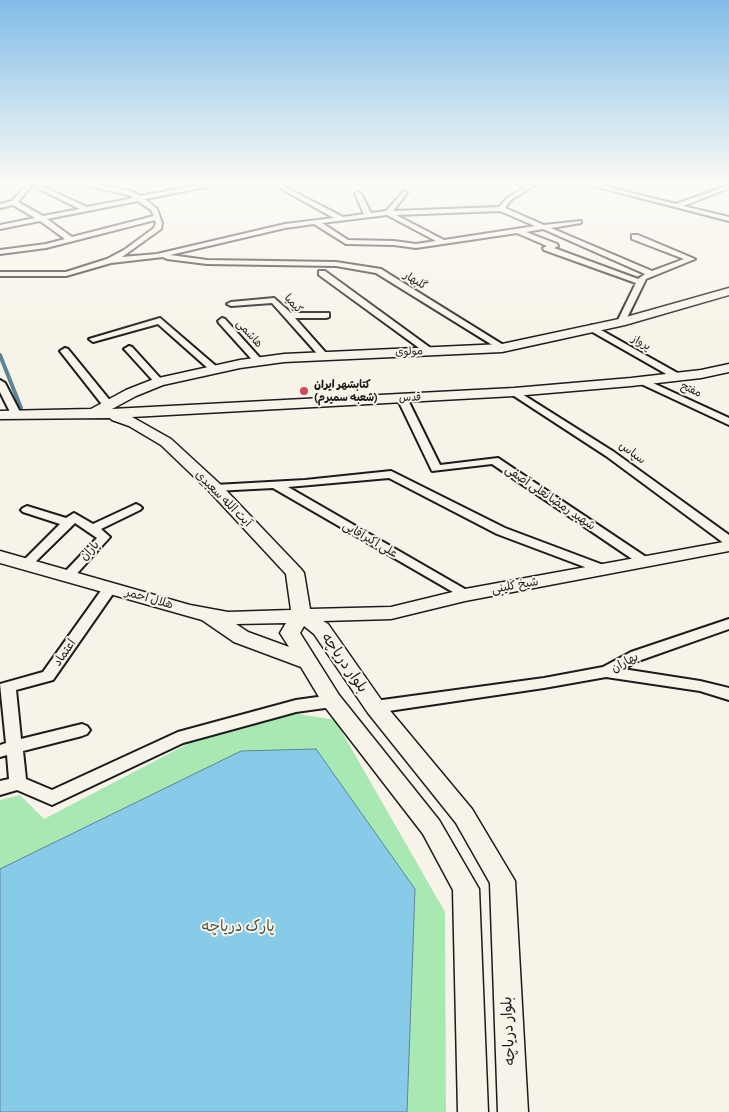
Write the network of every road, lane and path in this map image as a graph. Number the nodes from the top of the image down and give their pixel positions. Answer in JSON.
{"nodes":[{"id":1,"x":67,"y":237,"type":"edge"},
{"id":2,"x":83,"y":237,"type":"edge"},
{"id":3,"x":147,"y":237,"type":"edge"},
{"id":4,"x":239,"y":237,"type":"edge"},
{"id":5,"x":338,"y":237,"type":"edge"},
{"id":6,"x":433,"y":237,"type":"edge"},
{"id":7,"x":478,"y":237,"type":"edge"},
{"id":8,"x":532,"y":237,"type":"edge"},
{"id":9,"x":568,"y":237,"type":"edge"},
{"id":10,"x":635,"y":237,"type":"dead end"},
{"id":11,"x":71,"y":240,"type":"junction"},
{"id":12,"x":443,"y":242,"type":"junction"},
{"id":13,"x":0,"y":252,"type":"edge"},
{"id":14,"x":157,"y":256,"type":"junction"},
{"id":15,"x":110,"y":261,"type":"junction"},
{"id":16,"x":322,"y":273,"type":"dead end"},
{"id":17,"x":0,"y":274,"type":"edge"},
{"id":18,"x":652,"y":274,"type":"junction"},
{"id":19,"x":640,"y":282,"type":"junction"},
{"id":20,"x":729,"y":292,"type":"edge"},
{"id":21,"x":231,"y":304,"type":"dead end"},
{"id":22,"x":326,"y":315,"type":"dead end"},
{"id":23,"x":289,"y":316,"type":"junction"},
{"id":24,"x":222,"y":321,"type":"dead end"},
{"id":25,"x":621,"y":322,"type":"junction"},
{"id":26,"x":592,"y":328,"type":"junction"},
{"id":27,"x":93,"y":339,"type":"dead end"},
{"id":28,"x":502,"y":348,"type":"junction"},
{"id":29,"x":129,"y":349,"type":"dead end"},
{"id":30,"x":65,"y":350,"type":"dead end"},
{"id":31,"x":429,"y":351,"type":"junction"},
{"id":32,"x":324,"y":356,"type":"junction"},
{"id":33,"x":258,"y":361,"type":"junction"},
{"id":34,"x":214,"y":369,"type":"junction"},
{"id":35,"x":726,"y":370,"type":"edge"},
{"id":36,"x":678,"y":376,"type":"junction"},
{"id":37,"x":642,"y":381,"type":"junction"},
{"id":38,"x":158,"y":382,"type":"junction"},
{"id":39,"x":0,"y":383,"type":"edge"},
{"id":40,"x":514,"y":392,"type":"junction"},
{"id":41,"x":402,"y":398,"type":"junction"},
{"id":42,"x":103,"y":411,"type":"junction"},
{"id":43,"x":166,"y":411,"type":"junction"},
{"id":44,"x":16,"y":414,"type":"junction"},
{"id":45,"x":0,"y":415,"type":"edge"},
{"id":46,"x":729,"y":422,"type":"edge"},
{"id":47,"x":166,"y":442,"type":"junction"},
{"id":48,"x":276,"y":485,"type":"junction"},
{"id":49,"x":215,"y":488,"type":"junction"},
{"id":50,"x":136,"y":508,"type":"dead end"},
{"id":51,"x":27,"y":510,"type":"dead end"},
{"id":52,"x":69,"y":523,"type":"junction"},
{"id":53,"x":92,"y":529,"type":"junction"},
{"id":54,"x":729,"y":541,"type":"edge"},
{"id":55,"x":729,"y":546,"type":"edge"},
{"id":56,"x":0,"y":557,"type":"edge"},
{"id":57,"x":645,"y":562,"type":"junction"},
{"id":58,"x":25,"y":565,"type":"junction"},
{"id":59,"x":602,"y":569,"type":"junction"},
{"id":60,"x":67,"y":576,"type":"junction"},
{"id":61,"x":110,"y":588,"type":"junction"},
{"id":62,"x":464,"y":595,"type":"junction"},
{"id":63,"x":203,"y":613,"type":"junction"},
{"id":64,"x":301,"y":615,"type":"junction"},
{"id":65,"x":729,"y":624,"type":"edge"},
{"id":66,"x":308,"y":662,"type":"junction"},
{"id":67,"x":606,"y":672,"type":"junction"},
{"id":68,"x":4,"y":688,"type":"edge"},
{"id":69,"x":729,"y":694,"type":"edge"},
{"id":70,"x":332,"y":702,"type":"junction"},
{"id":71,"x":375,"y":707,"type":"junction"},
{"id":72,"x":82,"y":730,"type":"dead end"},
{"id":73,"x":7,"y":749,"type":"edge"},
{"id":74,"x":18,"y":783,"type":"junction"},
{"id":75,"x":0,"y":788,"type":"edge"},
{"id":76,"x":473,"y":1112,"type":"edge"},
{"id":77,"x":513,"y":1112,"type":"edge"}],
"edges":[{"from":1,"to":11,"type":"street"},
{"from":2,"to":11,"type":"street"},
{"from":3,"to":15,"type":"street"},
{"from":4,"to":14,"type":"street"},
{"from":5,"to":12,"type":"street"},
{"from":6,"to":12,"type":"street"},
{"from":7,"to":12,"type":"street"},
{"from":8,"to":19,"type":"street"},
{"from":9,"to":18,"type":"street"},
{"from":10,"to":18,"type":"street"},
{"from":11,"to":13,"type":"street"},
{"from":14,"to":15,"type":"street"},
{"from":14,"to":28,"type":"street","name":"گلبهار"},
{"from":15,"to":17,"type":"street"},
{"from":16,"to":31,"type":"street"},
{"from":18,"to":19,"type":"street"},
{"from":19,"to":25,"type":"street"},
{"from":20,"to":25,"type":"street","name":"مولوی"},
{"from":21,"to":23,"type":"street","name":"کیمیا"},
{"from":22,"to":23,"type":"street"},
{"from":23,"to":32,"type":"street","name":"کیمیا"},
{"from":24,"to":33,"type":"street","name":"هاشمی"},
{"from":25,"to":26,"type":"street","name":"مولوی"},
{"from":26,"to":28,"type":"street","name":"مولوی"},
{"from":26,"to":36,"type":"street","name":"پرواز"},
{"from":27,"to":34,"type":"street"},
{"from":28,"to":31,"type":"street","name":"مولوی"},
{"from":29,"to":38,"type":"street"},
{"from":30,"to":42,"type":"street"},
{"from":31,"to":32,"type":"street","name":"مولوی"},
{"from":32,"to":33,"type":"street","name":"مولوی"},
{"from":33,"to":34,"type":"street","name":"مولوی"},
{"from":34,"to":38,"type":"street","name":"مولوی"},
{"from":35,"to":36,"type":"street","name":"قدس"},
{"from":36,"to":37,"type":"street","name":"قدس"},
{"from":37,"to":40,"type":"street","name":"قدس"},
{"from":37,"to":46,"type":"street","name":"مفتح"},
{"from":38,"to":42,"type":"street","name":"مولوی"},
{"from":39,"to":44,"type":"street"},
{"from":40,"to":41,"type":"street","name":"قدس"},
{"from":40,"to":54,"type":"street","name":"سپاس"},
{"from":41,"to":43,"type":"street","name":"قدس"},
{"from":41,"to":57,"type":"street","name":"شهید رمضانعلی آصفی"},
{"from":42,"to":43,"type":"street","name":"قدس"},
{"from":42,"to":44,"type":"street","name":"قدس"},
{"from":42,"to":47,"type":"street","name":"آیت الله سعیدی"},
{"from":43,"to":47,"type":"street"},
{"from":44,"to":45,"type":"street","name":"قدس"},
{"from":47,"to":49,"type":"street","name":"آیت الله سعیدی"},
{"from":48,"to":49,"type":"street"},
{"from":48,"to":59,"type":"street"},
{"from":48,"to":62,"type":"street","name":"علی اکبرآقایی"},
{"from":49,"to":64,"type":"street","name":"آیت الله سعیدی"},
{"from":50,"to":53,"type":"street"},
{"from":51,"to":52,"type":"street"},
{"from":52,"to":53,"type":"street"},
{"from":52,"to":58,"type":"street"},
{"from":53,"to":60,"type":"street","name":"باران"},
{"from":55,"to":57,"type":"street","name":"شیخ کلینی"},
{"from":56,"to":58,"type":"street","name":"هلال احمر"},
{"from":57,"to":59,"type":"street","name":"شیخ کلینی"},
{"from":58,"to":60,"type":"street","name":"هلال احمر"},
{"from":59,"to":62,"type":"street","name":"شیخ کلینی"},
{"from":60,"to":61,"type":"street","name":"هلال احمر"},
{"from":61,"to":63,"type":"street","name":"هلال احمر"},
{"from":61,"to":68,"type":"street","name":"اعتماد"},
{"from":62,"to":64,"type":"street","name":"شیخ کلینی"},
{"from":63,"to":64,"type":"street","name":"هلال احمر"},
{"from":63,"to":66,"type":"street"},
{"from":64,"to":66,"type":"street"},
{"from":64,"to":71,"type":"street","name":"بلوار دریاچه"},
{"from":65,"to":67,"type":"street","name":"بهاران"},
{"from":66,"to":70,"type":"street"},
{"from":67,"to":69,"type":"street","name":"بهاران"},
{"from":67,"to":71,"type":"street"},
{"from":68,"to":73,"type":"street"},
{"from":70,"to":74,"type":"street"},
{"from":70,"to":76,"type":"street"},
{"from":71,"to":77,"type":"street","name":"بلوار دریاچه"},
{"from":72,"to":73,"type":"street"},
{"from":73,"to":74,"type":"street"},
{"from":74,"to":75,"type":"street"}]}
